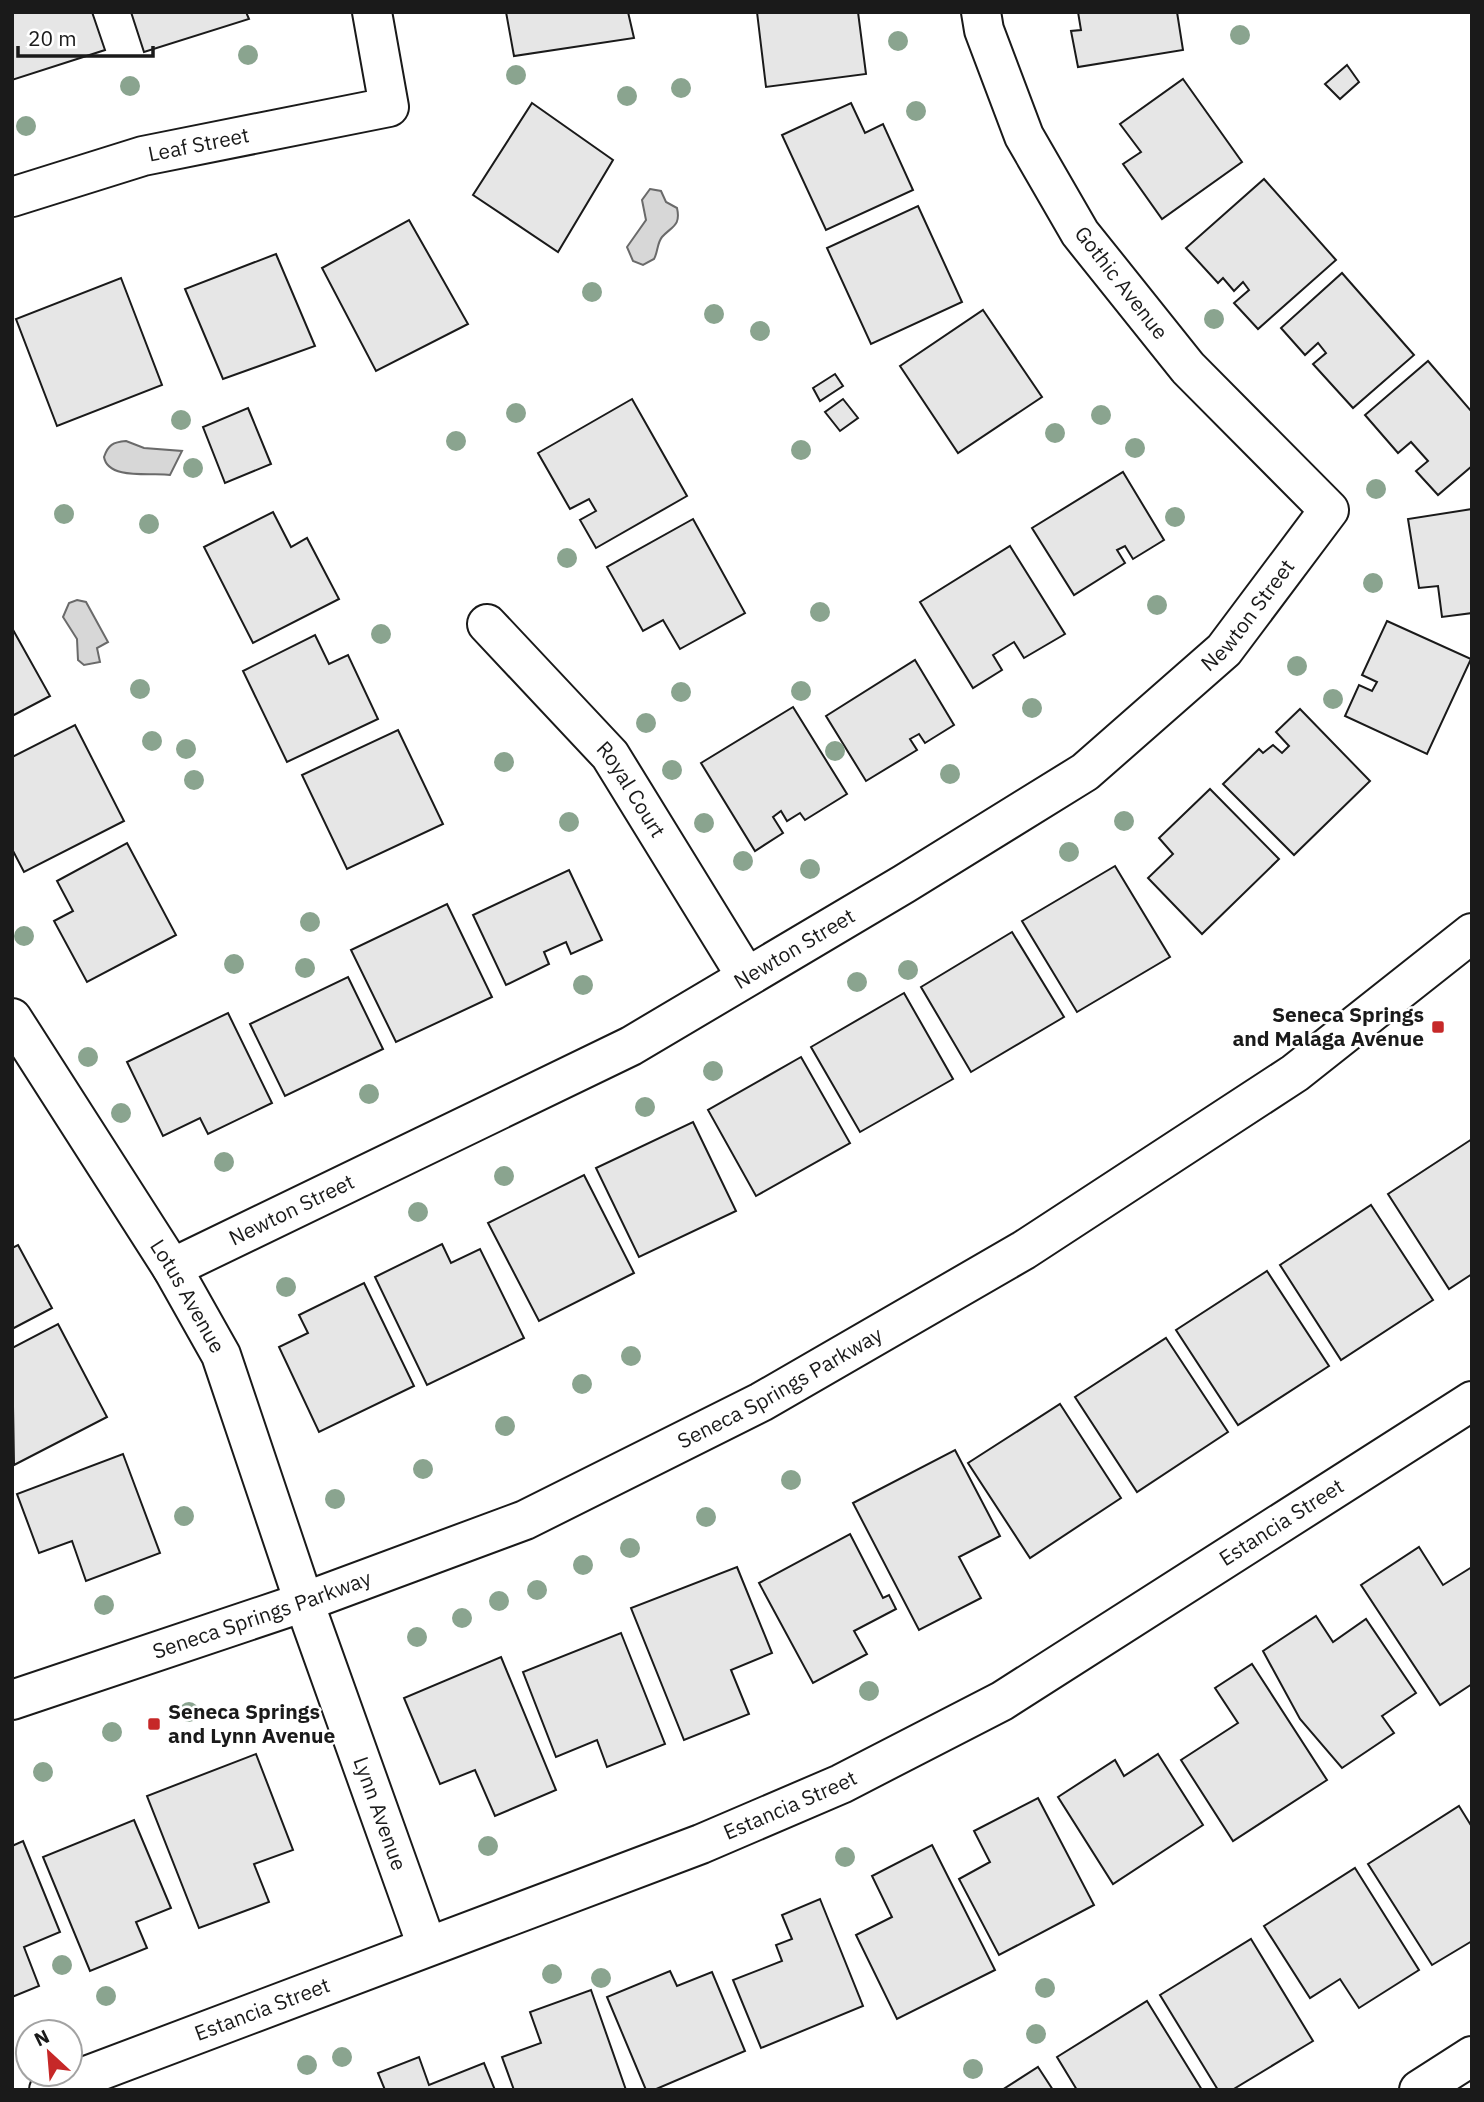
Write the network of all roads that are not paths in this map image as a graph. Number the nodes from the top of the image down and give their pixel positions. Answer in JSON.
{"nodes":[{"id":1,"x":372,"y":12,"type":"edge"},
{"id":2,"x":981,"y":12,"type":"edge"},
{"id":3,"x":12,"y":197,"type":"edge"},
{"id":4,"x":1329,"y":510,"type":"joint"},
{"id":5,"x":487,"y":624,"type":"dead end"},
{"id":6,"x":1472,"y":933,"type":"edge"},
{"id":7,"x":746,"y":976,"type":"junction"},
{"id":8,"x":12,"y":1018,"type":"edge"},
{"id":9,"x":172,"y":1268,"type":"junction"},
{"id":10,"x":1472,"y":1401,"type":"edge"},
{"id":11,"x":304,"y":1602,"type":"junction"},
{"id":12,"x":12,"y":1700,"type":"edge"},
{"id":13,"x":427,"y":1946,"type":"junction"},
{"id":14,"x":1472,"y":2056,"type":"edge"},
{"id":15,"x":49,"y":2090,"type":"edge"},
{"id":16,"x":1419,"y":2090,"type":"edge"}],
"edges":[{"from":1,"to":3,"type":"street","name":"Leaf Street"},
{"from":2,"to":4,"type":"street","name":"Gothic Avenue"},
{"from":4,"to":7,"type":"street","name":"Newton Street"},
{"from":5,"to":7,"type":"street","name":"Royal Court"},
{"from":6,"to":11,"type":"street","name":"Seneca Springs Parkway"},
{"from":7,"to":9,"type":"street","name":"Newton Street"},
{"from":8,"to":9,"type":"street","name":"Lotus Avenue"},
{"from":9,"to":11,"type":"street","name":"Lotus Avenue"},
{"from":10,"to":13,"type":"street","name":"Estancia Street"},
{"from":11,"to":12,"type":"street","name":"Seneca Springs Parkway"},
{"from":11,"to":13,"type":"street","name":"Lynn Avenue"},
{"from":13,"to":15,"type":"street","name":"Estancia Street"},
{"from":14,"to":16,"type":"street"}]}
